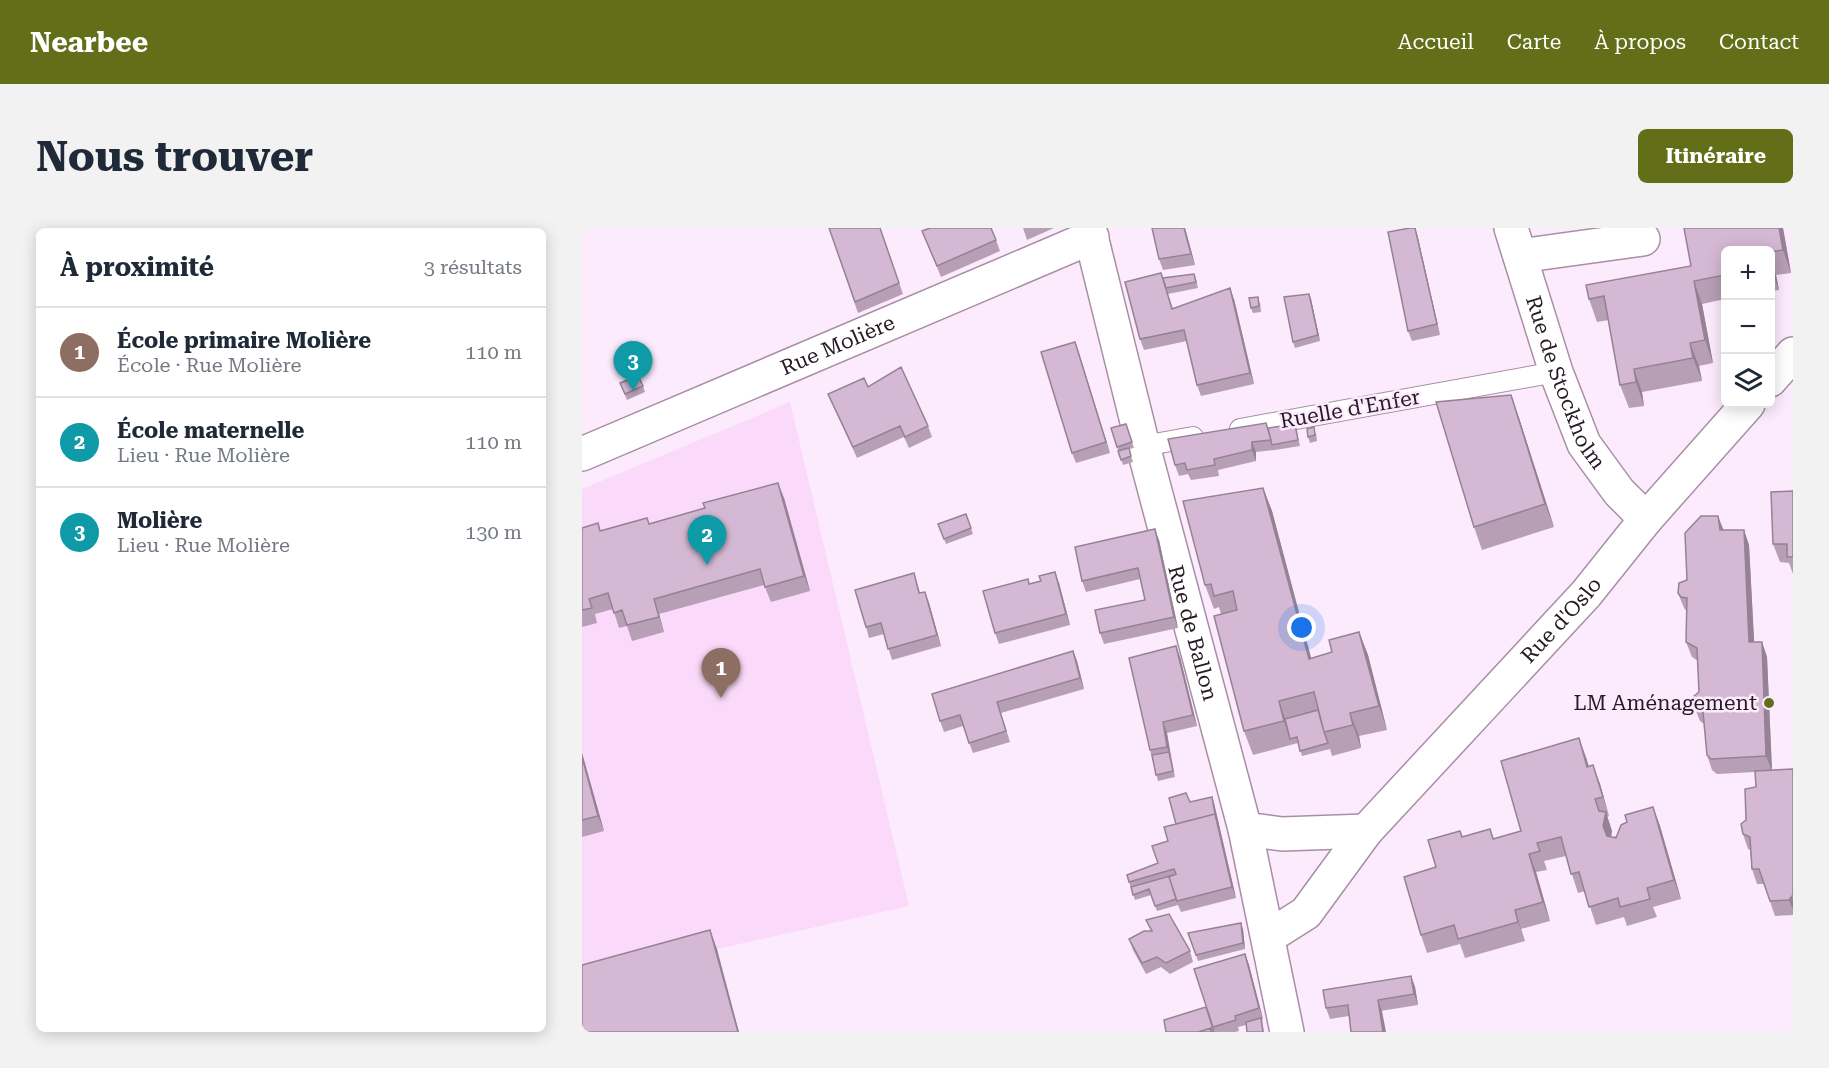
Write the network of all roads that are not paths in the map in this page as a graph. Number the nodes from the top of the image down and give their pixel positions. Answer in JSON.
{"nodes":[{"id":1,"x":1090,"y":233,"type":"edge"},
{"id":2,"x":1643,"y":239,"type":"dead end"},
{"id":3,"x":1516,"y":242,"type":"edge"},
{"id":4,"x":1793,"y":354,"type":"edge"},
{"id":5,"x":1793,"y":369,"type":"edge"},
{"id":6,"x":1556,"y":372,"type":"junction"},
{"id":7,"x":1775,"y":375,"type":"edge"},
{"id":8,"x":1775,"y":378,"type":"edge"},
{"id":9,"x":1744,"y":408,"type":"edge"},
{"id":10,"x":1143,"y":446,"type":"junction"},
{"id":11,"x":582,"y":453,"type":"edge"},
{"id":12,"x":1646,"y":519,"type":"junction"},
{"id":13,"x":1245,"y":829,"type":"junction"},
{"id":14,"x":1366,"y":831,"type":"junction"},
{"id":15,"x":1268,"y":938,"type":"junction"},
{"id":16,"x":1287,"y":1032,"type":"edge"}],
"edges":[{"from":1,"to":10,"type":"street","name":"Rue de Ballon"},
{"from":1,"to":11,"type":"street","name":"Rue Molière"},
{"from":2,"to":3,"type":"street"},
{"from":3,"to":6,"type":"street","name":"Rue de Stockholm"},
{"from":4,"to":7,"type":"street"},
{"from":5,"to":8,"type":"street"},
{"from":6,"to":10,"type":"lane","name":"Ruelle d'Enfer"},
{"from":6,"to":12,"type":"street","name":"Rue de Stockholm"},
{"from":9,"to":12,"type":"street","name":"Rue d'Oslo"},
{"from":10,"to":13,"type":"street","name":"Rue de Ballon"},
{"from":12,"to":14,"type":"street","name":"Rue d'Oslo"},
{"from":13,"to":14,"type":"street"},
{"from":13,"to":15,"type":"street","name":"Rue de Ballon"},
{"from":14,"to":15,"type":"street","name":"Rue d'Oslo"},
{"from":15,"to":16,"type":"street","name":"Rue de Ballon"}]}
